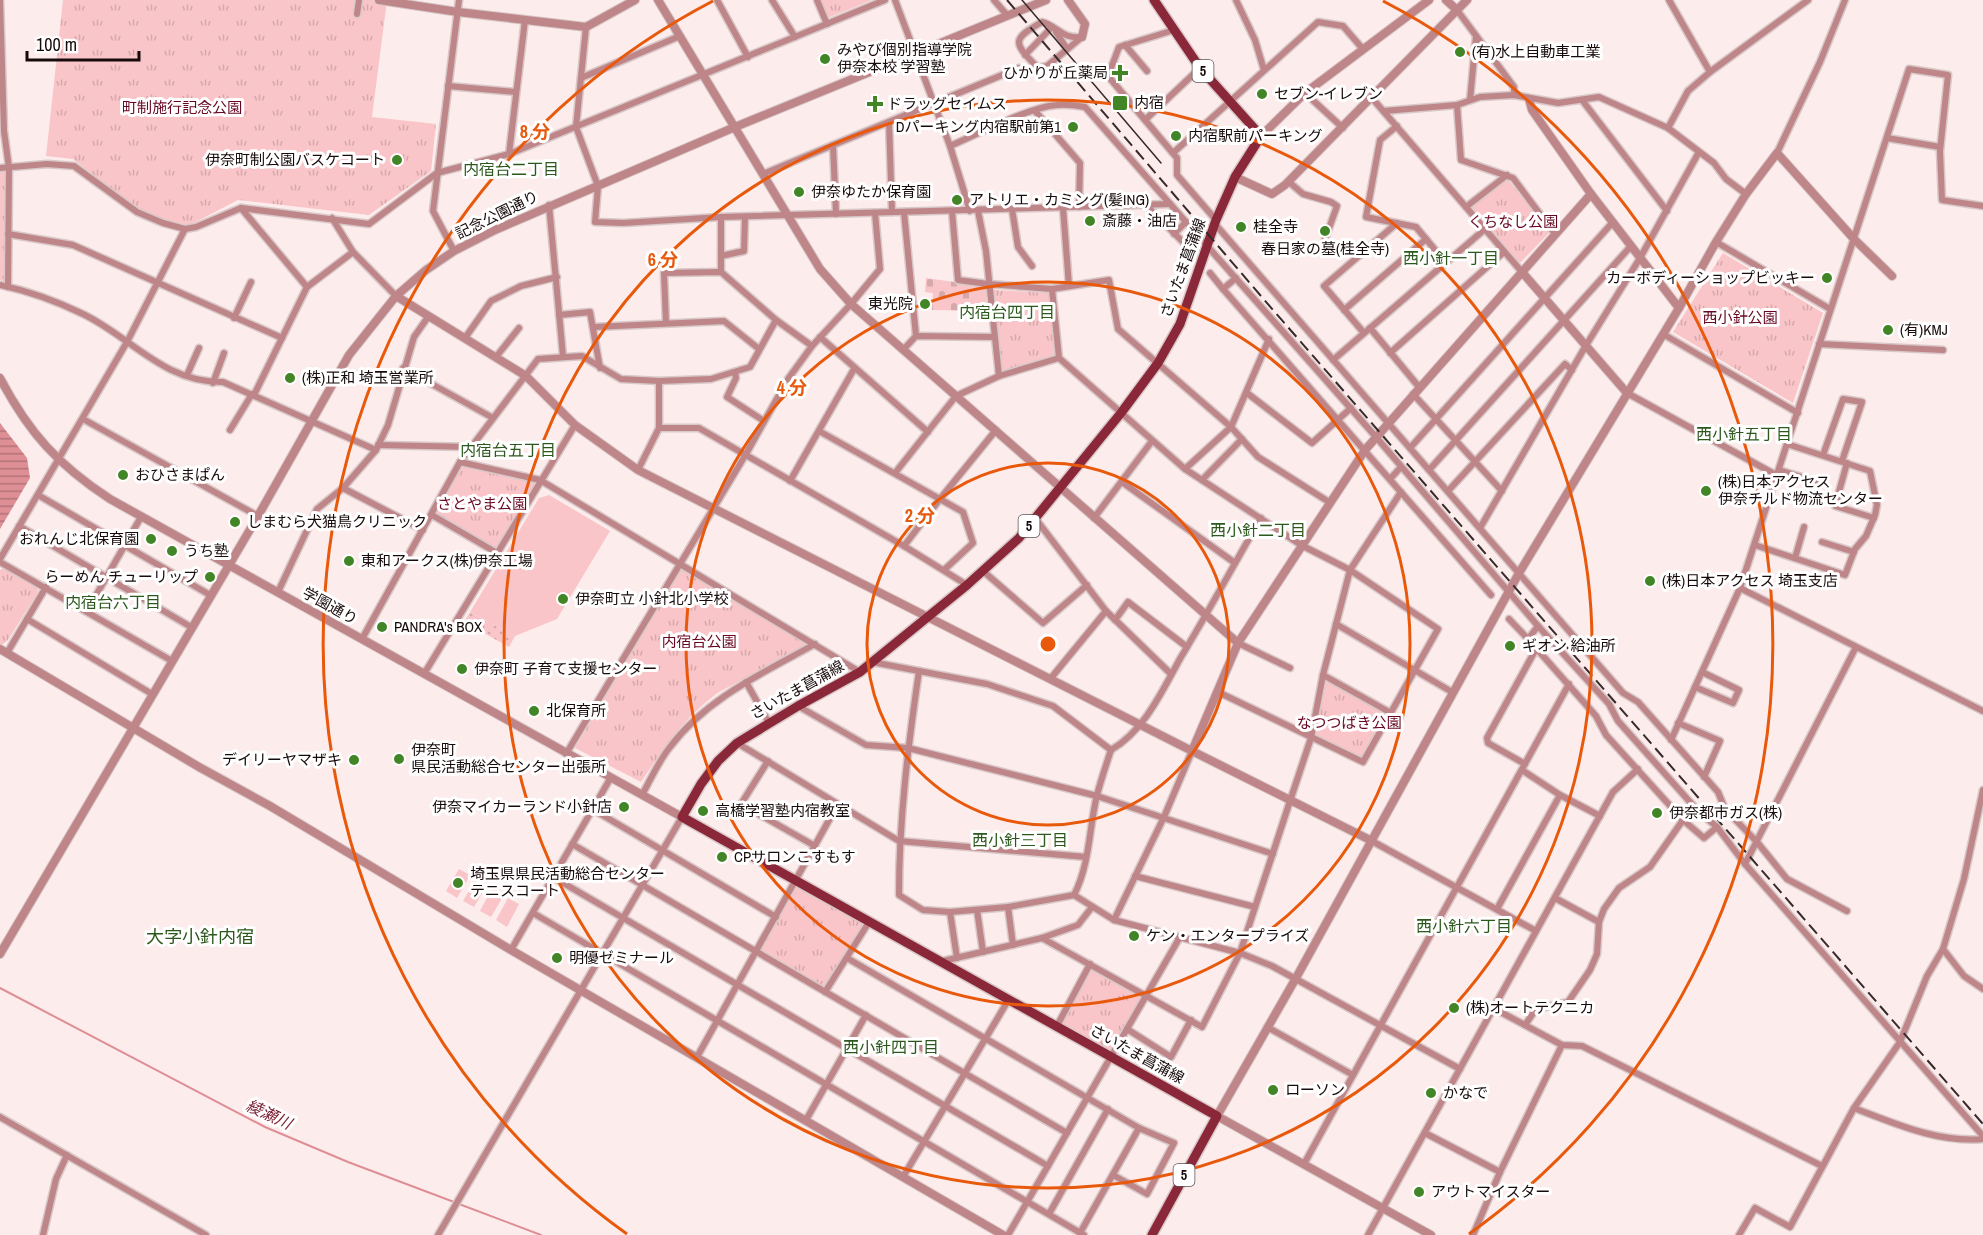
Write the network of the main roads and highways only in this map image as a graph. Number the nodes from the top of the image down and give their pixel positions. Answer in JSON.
{"nodes":[{"id":1,"x":1154,"y":0,"type":"edge"},
{"id":2,"x":1152,"y":1235,"type":"edge"}],
"edges":[{"from":1,"to":2,"type":"main road","name":"さいたま菖蒲線","number":"5"}]}
